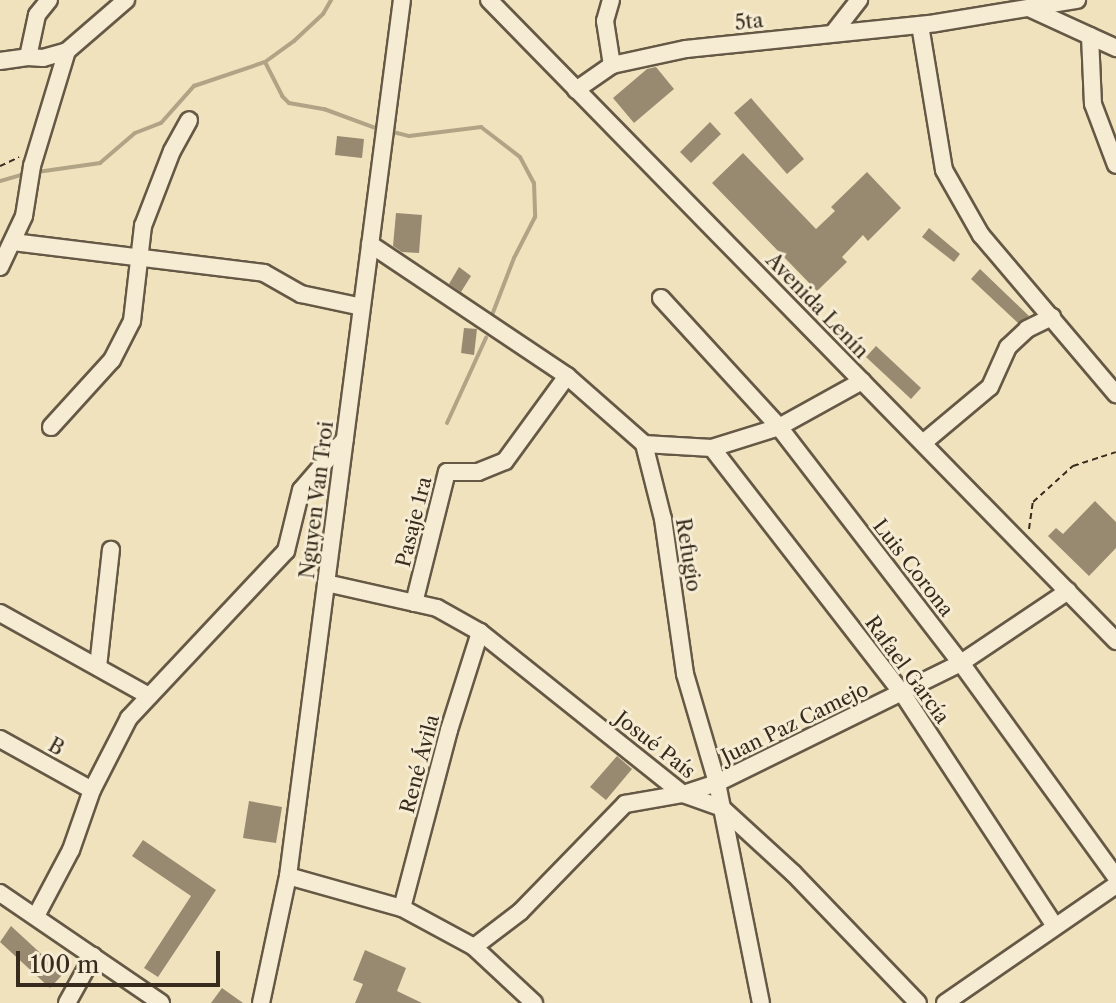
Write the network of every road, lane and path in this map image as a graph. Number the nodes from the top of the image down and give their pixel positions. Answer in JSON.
{"nodes":[{"id":1,"x":49,"y":0,"type":"edge"},
{"id":2,"x":126,"y":0,"type":"edge"},
{"id":3,"x":402,"y":0,"type":"edge"},
{"id":4,"x":489,"y":0,"type":"edge"},
{"id":5,"x":611,"y":0,"type":"edge"},
{"id":6,"x":859,"y":0,"type":"edge"},
{"id":7,"x":1077,"y":0,"type":"edge"},
{"id":8,"x":1031,"y":9,"type":"junction"},
{"id":9,"x":920,"y":25,"type":"junction"},
{"id":10,"x":834,"y":32,"type":"junction"},
{"id":11,"x":1090,"y":36,"type":"junction"},
{"id":12,"x":1116,"y":48,"type":"edge"},
{"id":13,"x":67,"y":51,"type":"junction"},
{"id":14,"x":28,"y":57,"type":"junction"},
{"id":15,"x":0,"y":61,"type":"edge"},
{"id":16,"x":612,"y":65,"type":"junction"},
{"id":17,"x":576,"y":90,"type":"junction"},
{"id":18,"x":189,"y":120,"type":"dead end"},
{"id":19,"x":1116,"y":165,"type":"edge"},
{"id":20,"x":13,"y":242,"type":"junction"},
{"id":21,"x":370,"y":244,"type":"junction"},
{"id":22,"x":139,"y":258,"type":"junction"},
{"id":23,"x":0,"y":267,"type":"edge"},
{"id":24,"x":661,"y":298,"type":"dead end"},
{"id":25,"x":362,"y":307,"type":"junction"},
{"id":26,"x":1052,"y":317,"type":"junction"},
{"id":27,"x":567,"y":376,"type":"junction"},
{"id":28,"x":862,"y":381,"type":"junction"},
{"id":29,"x":1116,"y":394,"type":"edge"},
{"id":30,"x":51,"y":427,"type":"dead end"},
{"id":31,"x":779,"y":427,"type":"junction"},
{"id":32,"x":345,"y":439,"type":"junction"},
{"id":33,"x":923,"y":443,"type":"junction"},
{"id":34,"x":644,"y":444,"type":"junction"},
{"id":35,"x":712,"y":448,"type":"junction"},
{"id":36,"x":1116,"y":452,"type":"edge"},
{"id":37,"x":1026,"y":549,"type":"junction"},
{"id":38,"x":111,"y":550,"type":"dead end"},
{"id":39,"x":326,"y":583,"type":"junction"},
{"id":40,"x":1068,"y":591,"type":"junction"},
{"id":41,"x":414,"y":603,"type":"junction"},
{"id":42,"x":0,"y":613,"type":"edge"},
{"id":43,"x":480,"y":632,"type":"junction"},
{"id":44,"x":1116,"y":641,"type":"edge"},
{"id":45,"x":961,"y":663,"type":"junction"},
{"id":46,"x":98,"y":667,"type":"junction"},
{"id":47,"x":903,"y":694,"type":"junction"},
{"id":48,"x":149,"y":696,"type":"junction"},
{"id":49,"x":0,"y":739,"type":"edge"},
{"id":50,"x":717,"y":783,"type":"junction"},
{"id":51,"x":92,"y":790,"type":"junction"},
{"id":52,"x":683,"y":794,"type":"junction"},
{"id":53,"x":722,"y":808,"type":"junction"},
{"id":54,"x":288,"y":876,"type":"junction"},
{"id":55,"x":1116,"y":877,"type":"edge"},
{"id":56,"x":1116,"y":885,"type":"edge"},
{"id":57,"x":0,"y":893,"type":"edge"},
{"id":58,"x":402,"y":908,"type":"junction"},
{"id":59,"x":36,"y":916,"type":"junction"},
{"id":60,"x":1055,"y":926,"type":"junction"},
{"id":61,"x":474,"y":947,"type":"junction"},
{"id":62,"x":93,"y":956,"type":"junction"},
{"id":63,"x":67,"y":1003,"type":"edge"},
{"id":64,"x":161,"y":1003,"type":"edge"},
{"id":65,"x":261,"y":1003,"type":"edge"},
{"id":66,"x":534,"y":1003,"type":"edge"},
{"id":67,"x":761,"y":1003,"type":"edge"},
{"id":68,"x":918,"y":1003,"type":"edge"},
{"id":69,"x":945,"y":1003,"type":"edge"}],
"edges":[{"from":1,"to":14,"type":"street"},
{"from":2,"to":13,"type":"street"},
{"from":3,"to":21,"type":"street","name":"Nguyen Van Troi"},
{"from":4,"to":17,"type":"street","name":"Avenida Lenín"},
{"from":5,"to":16,"type":"street"},
{"from":6,"to":10,"type":"street"},
{"from":7,"to":8,"type":"street","name":"5ta"},
{"from":8,"to":9,"type":"street","name":"5ta"},
{"from":8,"to":11,"type":"street"},
{"from":9,"to":10,"type":"street","name":"5ta"},
{"from":9,"to":26,"type":"street"},
{"from":10,"to":16,"type":"street","name":"5ta"},
{"from":11,"to":12,"type":"street"},
{"from":11,"to":19,"type":"street"},
{"from":13,"to":14,"type":"street"},
{"from":13,"to":20,"type":"street"},
{"from":14,"to":15,"type":"street"},
{"from":16,"to":17,"type":"street","name":"5ta"},
{"from":17,"to":28,"type":"street","name":"Avenida Lenín"},
{"from":18,"to":22,"type":"street"},
{"from":20,"to":22,"type":"street"},
{"from":20,"to":23,"type":"street"},
{"from":21,"to":25,"type":"street","name":"Nguyen Van Troi"},
{"from":21,"to":27,"type":"street"},
{"from":22,"to":25,"type":"street"},
{"from":22,"to":30,"type":"street"},
{"from":24,"to":31,"type":"street","name":"Luis Corona"},
{"from":25,"to":32,"type":"street","name":"Nguyen Van Troi"},
{"from":26,"to":29,"type":"street"},
{"from":26,"to":33,"type":"street"},
{"from":27,"to":34,"type":"street"},
{"from":27,"to":41,"type":"street","name":"Pasaje 1ra"},
{"from":28,"to":31,"type":"street"},
{"from":28,"to":33,"type":"street","name":"Avenida Lenín"},
{"from":31,"to":35,"type":"street"},
{"from":31,"to":45,"type":"street","name":"Luis Corona"},
{"from":32,"to":39,"type":"street","name":"Nguyen Van Troi"},
{"from":32,"to":48,"type":"street"},
{"from":33,"to":37,"type":"street","name":"Avenida Lenín"},
{"from":34,"to":35,"type":"street"},
{"from":34,"to":50,"type":"street","name":"Refugio"},
{"from":35,"to":47,"type":"street","name":"Rafael García"},
{"from":36,"to":37,"type":"path"},
{"from":37,"to":40,"type":"street","name":"Avenida Lenín"},
{"from":38,"to":46,"type":"street"},
{"from":39,"to":41,"type":"street","name":"Josué País"},
{"from":39,"to":54,"type":"street","name":"Nguyen Van Troi"},
{"from":40,"to":44,"type":"street","name":"Avenida Lenín"},
{"from":40,"to":45,"type":"street","name":"Juan Paz Camejo"},
{"from":41,"to":43,"type":"street","name":"Josué País"},
{"from":42,"to":46,"type":"street"},
{"from":43,"to":52,"type":"street","name":"Josué País"},
{"from":43,"to":58,"type":"street","name":"René Ávila"},
{"from":45,"to":47,"type":"street","name":"Juan Paz Camejo"},
{"from":45,"to":55,"type":"street","name":"Luis Corona"},
{"from":46,"to":48,"type":"street"},
{"from":47,"to":50,"type":"street","name":"Juan Paz Camejo"},
{"from":47,"to":60,"type":"street","name":"Rafael García"},
{"from":48,"to":51,"type":"street"},
{"from":49,"to":51,"type":"street","name":"B"},
{"from":50,"to":52,"type":"street","name":"Juan Paz Camejo"},
{"from":50,"to":53,"type":"street","name":"Refugio"},
{"from":51,"to":59,"type":"street"},
{"from":52,"to":53,"type":"street","name":"Josué País"},
{"from":52,"to":61,"type":"street","name":"Juan Paz Camejo"},
{"from":53,"to":67,"type":"street","name":"Refugio"},
{"from":53,"to":68,"type":"street","name":"Josué País"},
{"from":54,"to":58,"type":"street"},
{"from":54,"to":65,"type":"street","name":"Nguyen Van Troi"},
{"from":56,"to":60,"type":"street"},
{"from":57,"to":59,"type":"street"},
{"from":58,"to":61,"type":"street"},
{"from":59,"to":62,"type":"street"},
{"from":60,"to":69,"type":"street"},
{"from":61,"to":66,"type":"street"},
{"from":62,"to":63,"type":"street"},
{"from":62,"to":64,"type":"street"}]}
